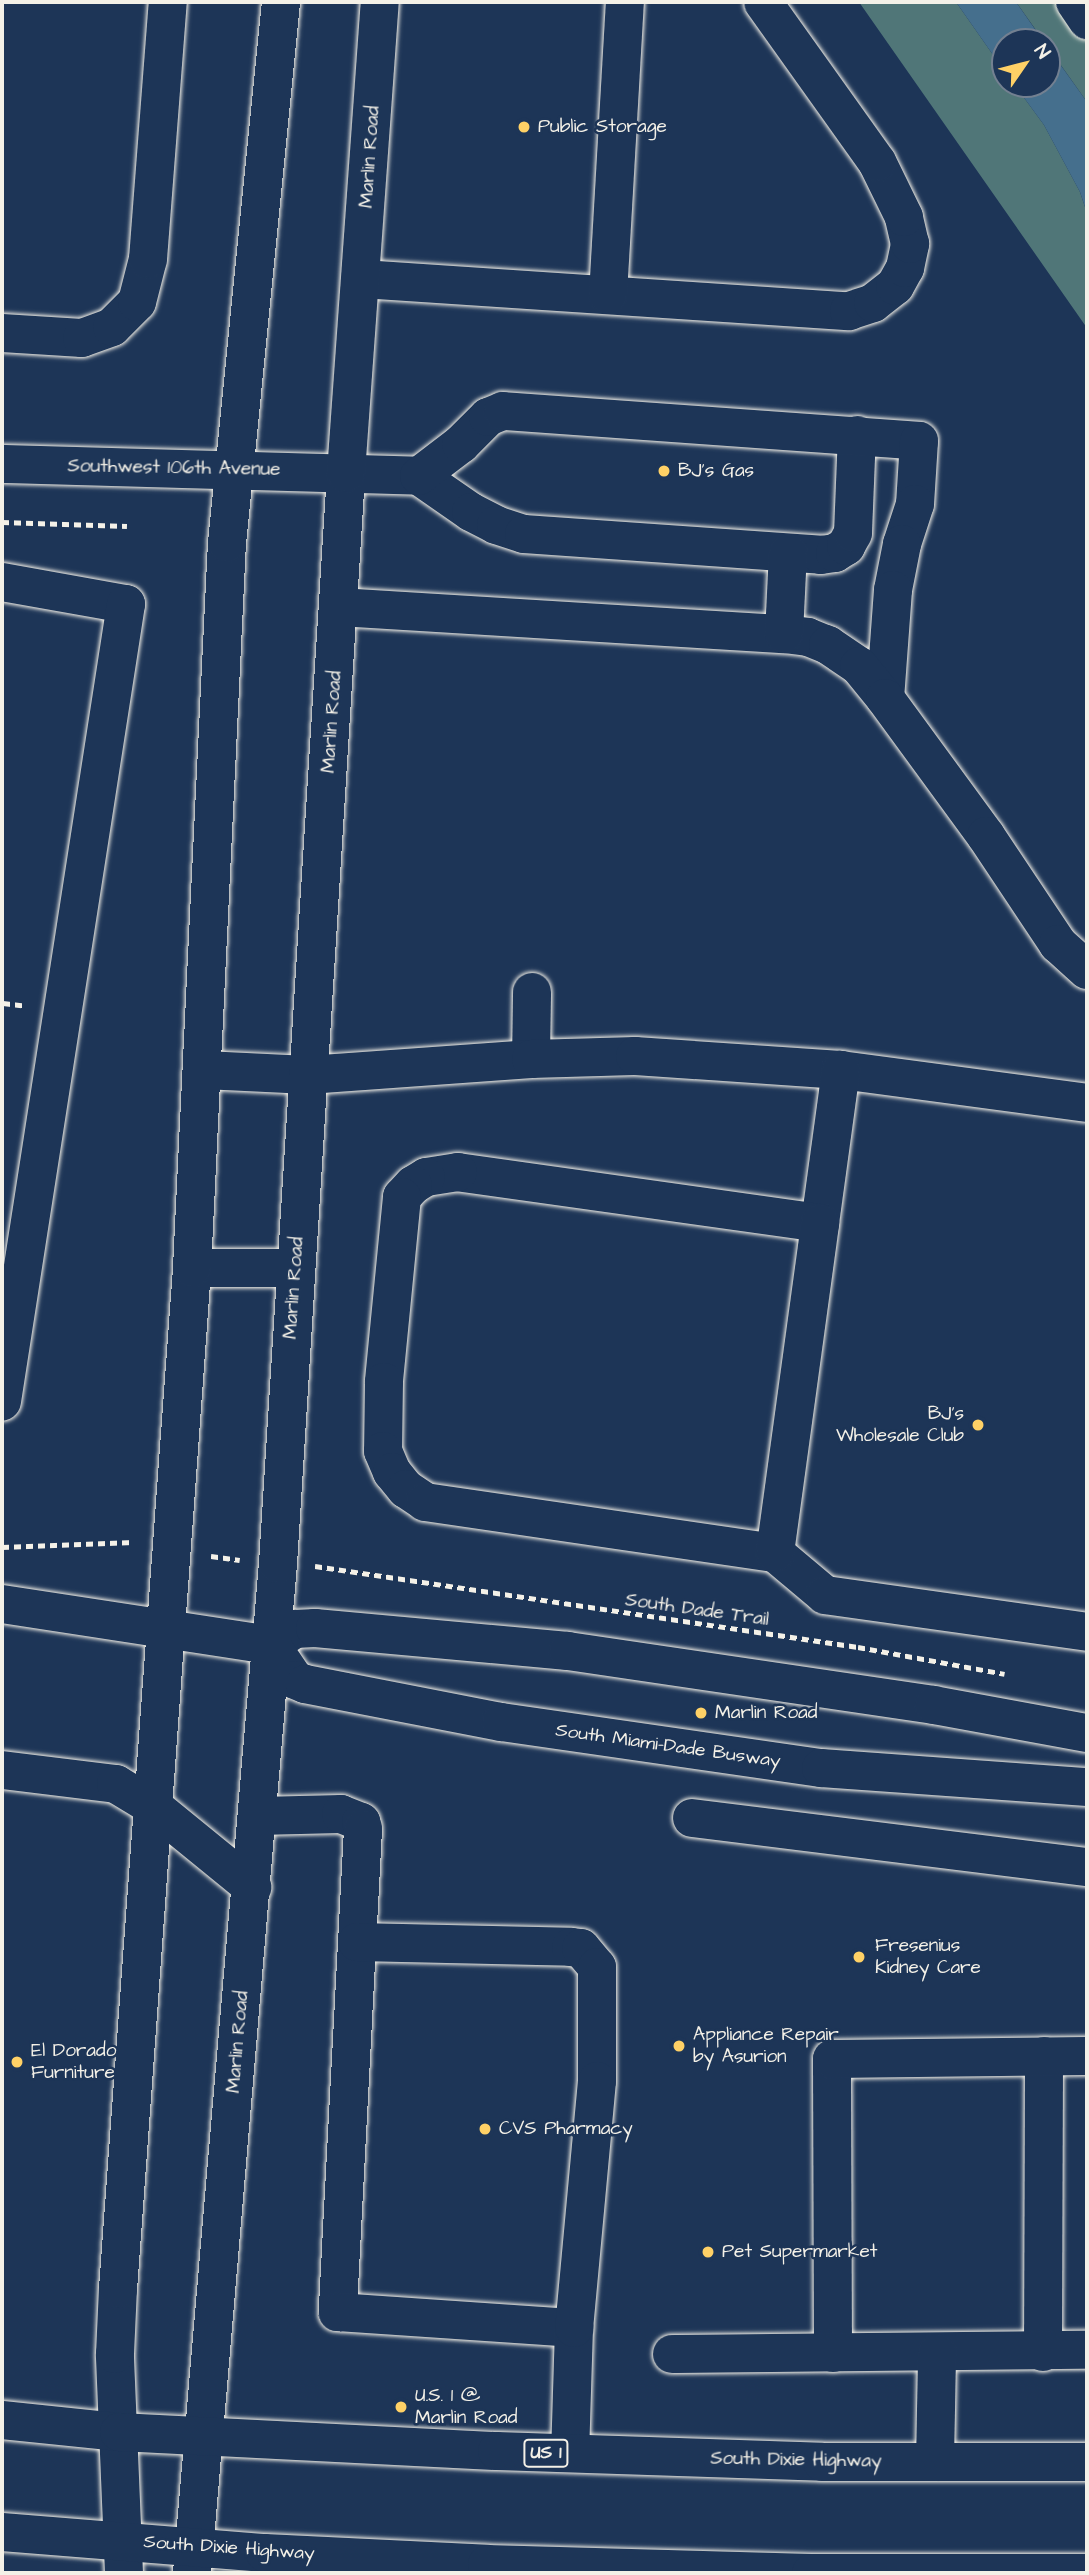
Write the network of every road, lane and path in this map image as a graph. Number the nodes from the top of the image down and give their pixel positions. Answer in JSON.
{"nodes":[{"id":1,"x":168,"y":2,"type":"edge"},
{"id":2,"x":281,"y":2,"type":"edge"},
{"id":3,"x":380,"y":2,"type":"edge"},
{"id":4,"x":625,"y":2,"type":"edge"},
{"id":5,"x":763,"y":2,"type":"edge"},
{"id":6,"x":1074,"y":2,"type":"edge"},
{"id":7,"x":1087,"y":20,"type":"edge"},
{"id":8,"x":362,"y":279,"type":"junction"},
{"id":9,"x":608,"y":295,"type":"junction"},
{"id":10,"x":2,"y":333,"type":"edge"},
{"id":11,"x":857,"y":435,"type":"junction"},
{"id":12,"x":2,"y":464,"type":"edge"},
{"id":13,"x":234,"y":470,"type":"junction"},
{"id":14,"x":346,"y":473,"type":"junction"},
{"id":15,"x":419,"y":476,"type":"junction"},
{"id":16,"x":2,"y":522,"type":"edge"},
{"id":17,"x":127,"y":526,"type":"dead end"},
{"id":18,"x":788,"y":553,"type":"junction"},
{"id":19,"x":2,"y":582,"type":"edge"},
{"id":20,"x":339,"y":607,"type":"junction"},
{"id":21,"x":784,"y":634,"type":"junction"},
{"id":22,"x":885,"y":698,"type":"junction"},
{"id":23,"x":1087,"y":970,"type":"edge"},
{"id":24,"x":532,"y":992,"type":"dead end"},
{"id":25,"x":531,"y":1059,"type":"junction"},
{"id":26,"x":204,"y":1070,"type":"junction"},
{"id":27,"x":841,"y":1070,"type":"junction"},
{"id":28,"x":308,"y":1075,"type":"junction"},
{"id":29,"x":1087,"y":1103,"type":"edge"},
{"id":30,"x":820,"y":1223,"type":"junction"},
{"id":31,"x":192,"y":1268,"type":"junction"},
{"id":32,"x":296,"y":1268,"type":"junction"},
{"id":33,"x":2,"y":1401,"type":"edge"},
{"id":34,"x":141,"y":1542,"type":"dead end"},
{"id":35,"x":2,"y":1547,"type":"edge"},
{"id":36,"x":775,"y":1553,"type":"junction"},
{"id":37,"x":206,"y":1555,"type":"dead end"},
{"id":38,"x":253,"y":1562,"type":"dead end"},
{"id":39,"x":307,"y":1566,"type":"dead end"},
{"id":40,"x":2,"y":1604,"type":"edge"},
{"id":41,"x":168,"y":1629,"type":"junction"},
{"id":42,"x":1087,"y":1632,"type":"edge"},
{"id":43,"x":271,"y":1645,"type":"junction"},
{"id":44,"x":1010,"y":1676,"type":"dead end"},
{"id":45,"x":1087,"y":1733,"type":"edge"},
{"id":46,"x":2,"y":1770,"type":"edge"},
{"id":47,"x":1087,"y":1787,"type":"edge"},
{"id":48,"x":153,"y":1807,"type":"junction"},
{"id":49,"x":259,"y":1816,"type":"junction"},
{"id":50,"x":692,"y":1818,"type":"dead end"},
{"id":51,"x":1087,"y":1867,"type":"edge"},
{"id":52,"x":252,"y":1887,"type":"junction"},
{"id":53,"x":356,"y":1942,"type":"junction"},
{"id":54,"x":1044,"y":2056,"type":"junction"},
{"id":55,"x":1087,"y":2056,"type":"edge"},
{"id":56,"x":574,"y":2328,"type":"junction"},
{"id":57,"x":1087,"y":2350,"type":"edge"},
{"id":58,"x":1043,"y":2352,"type":"junction"},
{"id":59,"x":833,"y":2353,"type":"junction"},
{"id":60,"x":937,"y":2353,"type":"junction"},
{"id":61,"x":672,"y":2354,"type":"dead end"},
{"id":62,"x":2,"y":2420,"type":"edge"},
{"id":63,"x":119,"y":2432,"type":"junction"},
{"id":64,"x":203,"y":2436,"type":"junction"},
{"id":65,"x":570,"y":2454,"type":"junction"},
{"id":66,"x":934,"y":2462,"type":"junction"},
{"id":67,"x":1087,"y":2462,"type":"edge"},
{"id":68,"x":2,"y":2532,"type":"edge"},
{"id":69,"x":124,"y":2557,"type":"edge"},
{"id":70,"x":192,"y":2560,"type":"edge"},
{"id":71,"x":600,"y":2570,"type":"edge"},
{"id":72,"x":1087,"y":2573,"type":"edge"}],
"edges":[{"from":1,"to":10,"type":"main road"},
{"from":2,"to":13,"type":"main road"},
{"from":3,"to":8,"type":"main road","name":"Marlin Road"},
{"from":4,"to":9,"type":"main road"},
{"from":5,"to":9,"type":"main road"},
{"from":6,"to":7,"type":"main road"},
{"from":8,"to":9,"type":"main road"},
{"from":8,"to":14,"type":"main road","name":"Marlin Road"},
{"from":11,"to":15,"type":"main road"},
{"from":11,"to":18,"type":"main road"},
{"from":11,"to":22,"type":"main road"},
{"from":12,"to":13,"type":"main road","name":"Southwest 106th Avenue"},
{"from":13,"to":14,"type":"main road","name":"Southwest 106th Avenue"},
{"from":13,"to":26,"type":"main road"},
{"from":14,"to":15,"type":"main road","name":"Southwest 106th Avenue"},
{"from":14,"to":20,"type":"main road","name":"Marlin Road"},
{"from":15,"to":18,"type":"main road"},
{"from":16,"to":17,"type":"path"},
{"from":18,"to":21,"type":"main road"},
{"from":19,"to":33,"type":"main road"},
{"from":20,"to":21,"type":"main road"},
{"from":20,"to":28,"type":"main road","name":"Marlin Road"},
{"from":21,"to":22,"type":"main road"},
{"from":22,"to":23,"type":"main road"},
{"from":24,"to":25,"type":"main road"},
{"from":25,"to":27,"type":"main road"},
{"from":25,"to":28,"type":"main road"},
{"from":26,"to":28,"type":"main road"},
{"from":26,"to":31,"type":"main road"},
{"from":27,"to":29,"type":"main road"},
{"from":27,"to":30,"type":"main road"},
{"from":28,"to":32,"type":"main road","name":"Marlin Road"},
{"from":30,"to":36,"type":"main road"},
{"from":30,"to":36,"type":"main road"},
{"from":31,"to":32,"type":"main road"},
{"from":31,"to":41,"type":"main road"},
{"from":32,"to":43,"type":"main road","name":"Marlin Road"},
{"from":34,"to":35,"type":"path"},
{"from":36,"to":42,"type":"main road"},
{"from":37,"to":38,"type":"path"},
{"from":39,"to":44,"type":"path","name":"South Dade Trail"},
{"from":40,"to":41,"type":"main road"},
{"from":41,"to":43,"type":"main road"},
{"from":41,"to":48,"type":"main road"},
{"from":43,"to":45,"type":"main road"},
{"from":43,"to":47,"type":"main road","name":"South Miami-Dade Busway"},
{"from":43,"to":49,"type":"main road","name":"Marlin Road"},
{"from":46,"to":48,"type":"main road"},
{"from":48,"to":52,"type":"main road"},
{"from":48,"to":63,"type":"main road"},
{"from":49,"to":52,"type":"main road","name":"Marlin Road"},
{"from":49,"to":53,"type":"main road"},
{"from":50,"to":51,"type":"main road"},
{"from":52,"to":64,"type":"main road","name":"Marlin Road"},
{"from":53,"to":56,"type":"main road"},
{"from":53,"to":56,"type":"main road"},
{"from":54,"to":55,"type":"main road"},
{"from":54,"to":58,"type":"main road"},
{"from":54,"to":59,"type":"main road"},
{"from":56,"to":65,"type":"main road"},
{"from":57,"to":58,"type":"main road"},
{"from":58,"to":60,"type":"main road"},
{"from":59,"to":60,"type":"main road"},
{"from":59,"to":61,"type":"main road"},
{"from":60,"to":66,"type":"main road"},
{"from":62,"to":63,"type":"main road","name":"South Dixie Highway","number":"US 1"},
{"from":63,"to":64,"type":"main road","name":"South Dixie Highway","number":"US 1"},
{"from":63,"to":69,"type":"main road"},
{"from":64,"to":65,"type":"main road","name":"South Dixie Highway","number":"US 1"},
{"from":64,"to":70,"type":"main road","name":"Marlin Road"},
{"from":65,"to":66,"type":"main road","name":"South Dixie Highway","number":"US 1"},
{"from":66,"to":67,"type":"main road","name":"South Dixie Highway","number":"US 1"},
{"from":68,"to":69,"type":"main road","name":"South Dixie Highway"},
{"from":69,"to":70,"type":"main road","name":"South Dixie Highway"},
{"from":70,"to":71,"type":"main road","name":"South Dixie Highway"},
{"from":71,"to":72,"type":"main road","name":"South Dixie Highway"}]}
